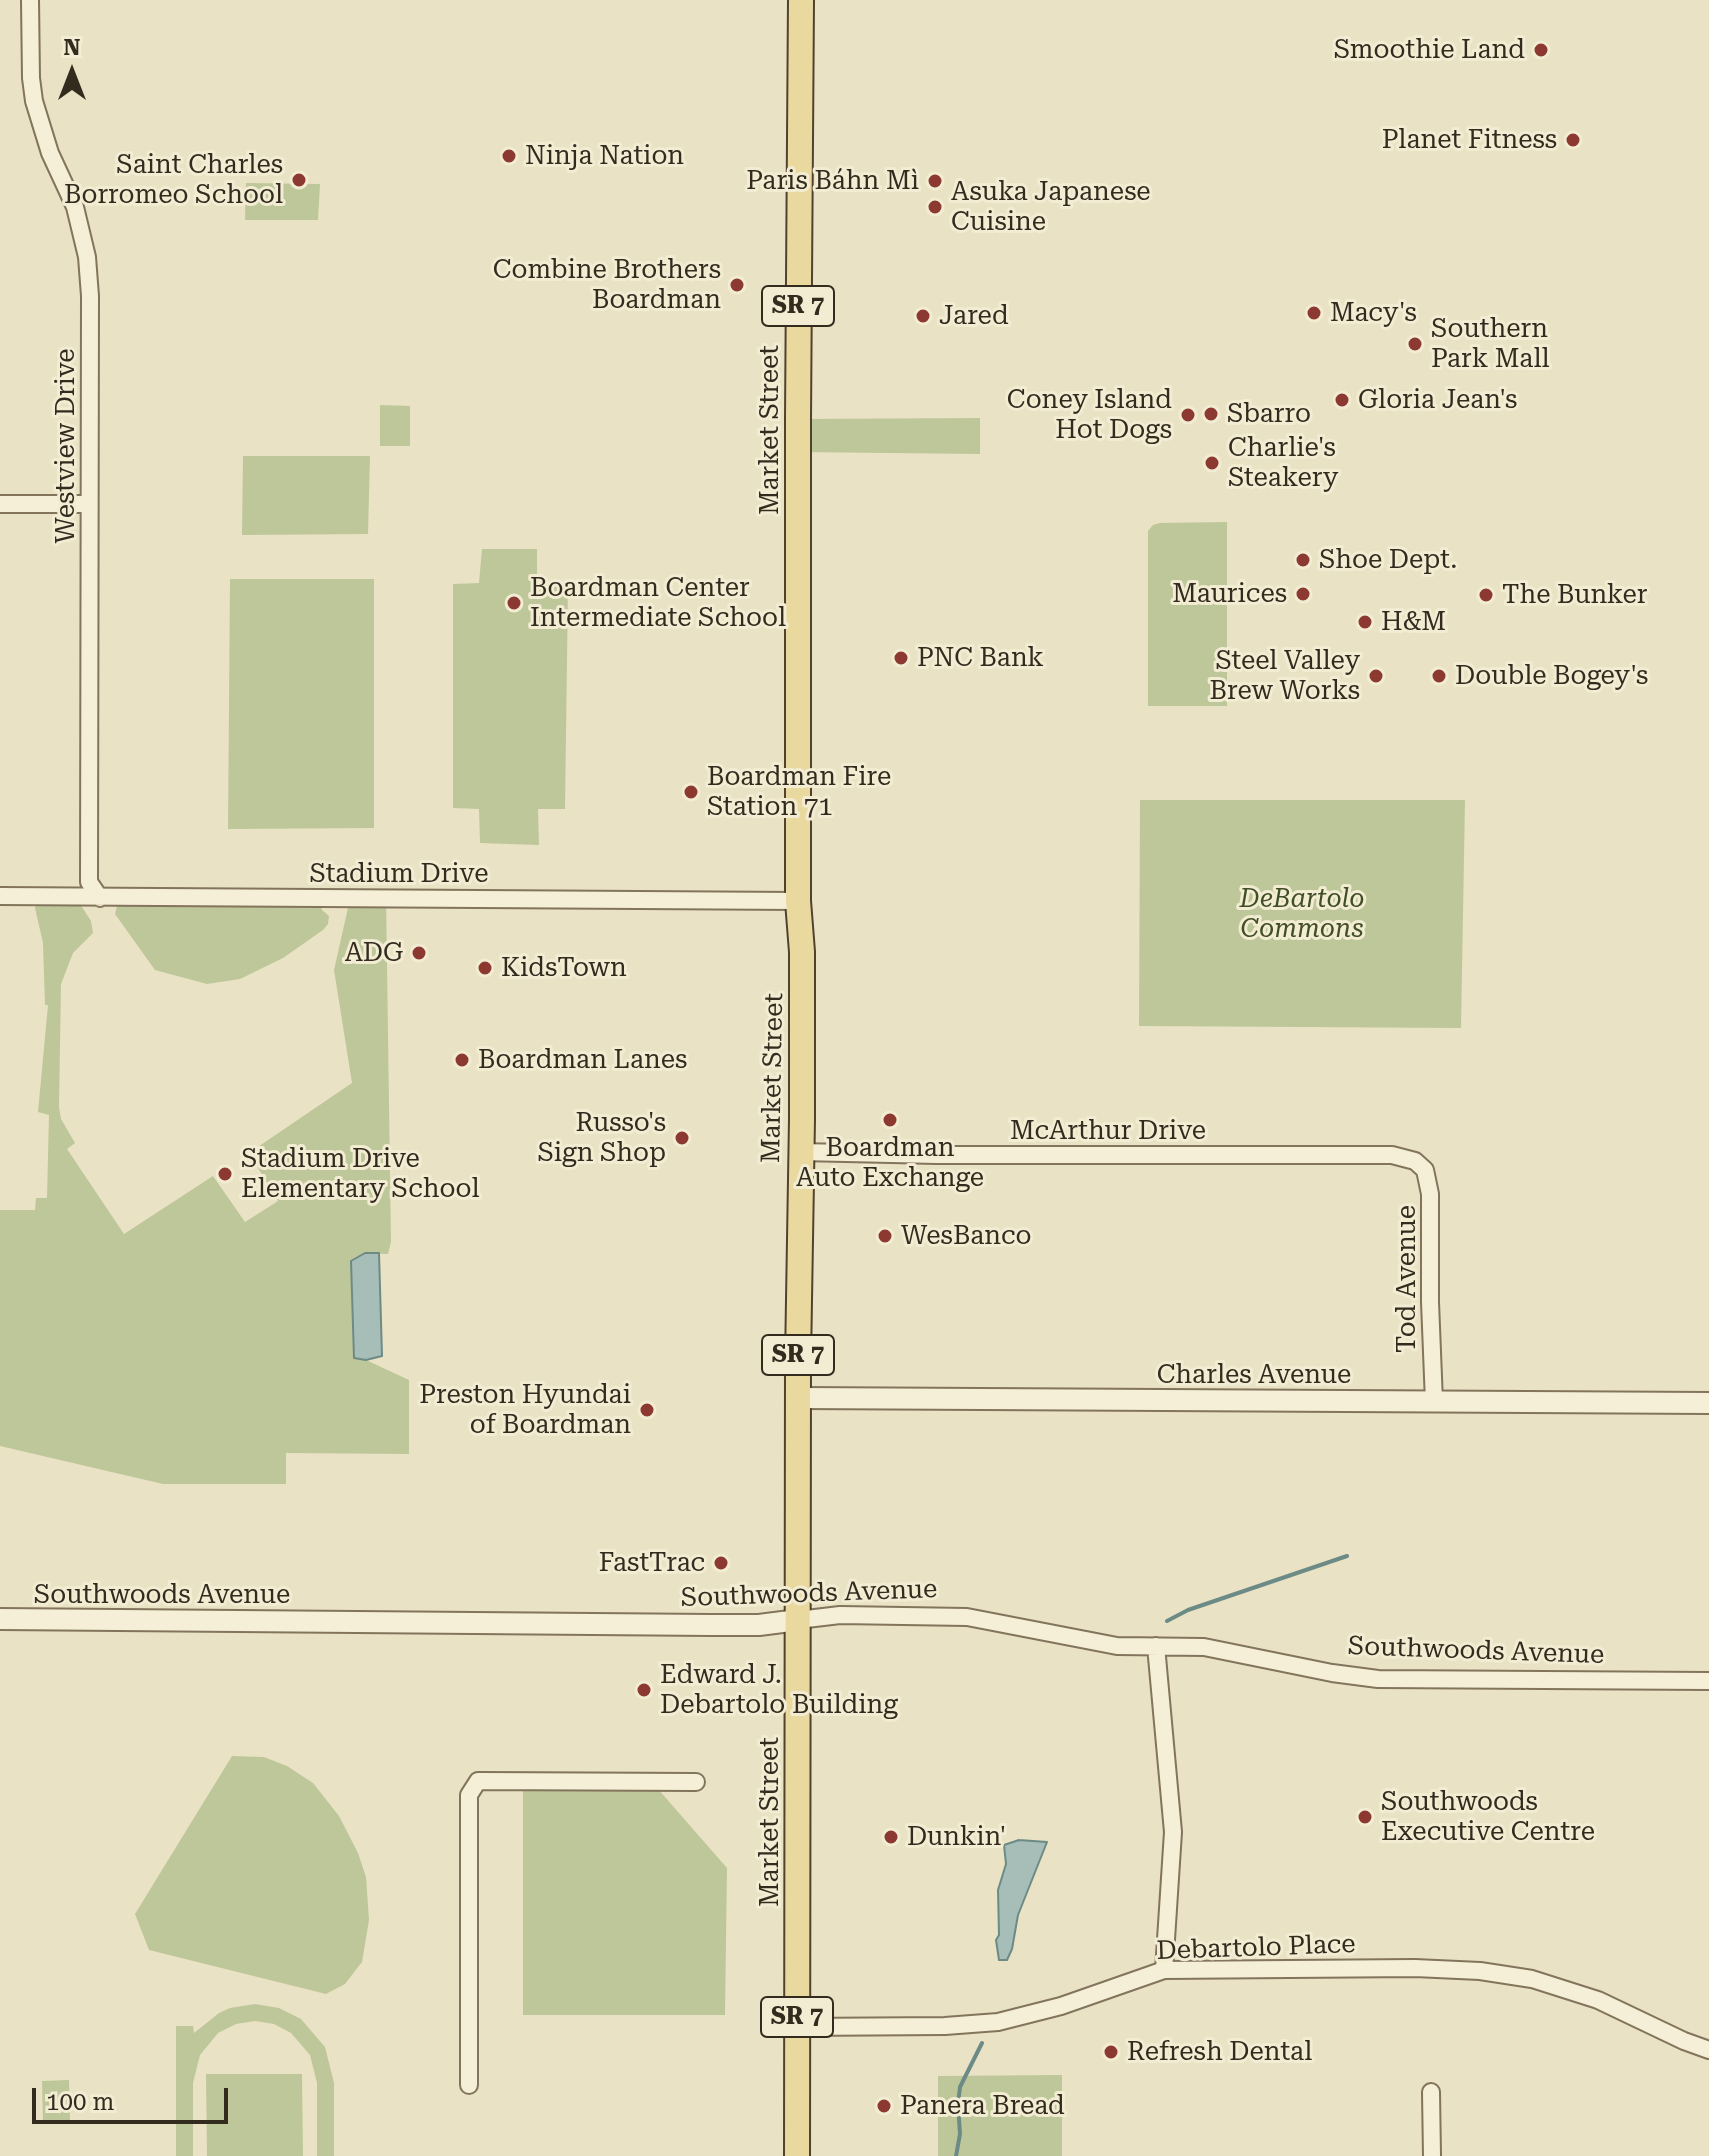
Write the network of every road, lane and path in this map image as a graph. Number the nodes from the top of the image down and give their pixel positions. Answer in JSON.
{"nodes":[{"id":1,"x":30,"y":0,"type":"edge"},
{"id":2,"x":801,"y":0,"type":"edge"},
{"id":3,"x":0,"y":504,"type":"edge"},
{"id":4,"x":89,"y":504,"type":"junction"},
{"id":5,"x":0,"y":896,"type":"edge"},
{"id":6,"x":100,"y":898,"type":"junction"},
{"id":7,"x":798,"y":901,"type":"junction"},
{"id":8,"x":800,"y":1152,"type":"junction"},
{"id":9,"x":1415,"y":1161,"type":"joint"},
{"id":10,"x":799,"y":1398,"type":"junction"},
{"id":11,"x":1434,"y":1402,"type":"junction"},
{"id":12,"x":1709,"y":1403,"type":"edge"},
{"id":13,"x":0,"y":1619,"type":"edge"},
{"id":14,"x":798,"y":1620,"type":"junction"},
{"id":15,"x":1156,"y":1646,"type":"junction"},
{"id":16,"x":1709,"y":1681,"type":"edge"},
{"id":17,"x":696,"y":1782,"type":"dead end"},
{"id":18,"x":1164,"y":1970,"type":"junction"},
{"id":19,"x":797,"y":2027,"type":"junction"},
{"id":20,"x":1709,"y":2050,"type":"edge"},
{"id":21,"x":469,"y":2085,"type":"dead end"},
{"id":22,"x":1431,"y":2092,"type":"dead end"},
{"id":23,"x":797,"y":2156,"type":"edge"},
{"id":24,"x":1432,"y":2156,"type":"edge"}],
"edges":[{"from":1,"to":4,"type":"street","name":"Westview Drive"},
{"from":2,"to":7,"type":"main road","name":"Market Street","number":"SR 7"},
{"from":3,"to":4,"type":"street"},
{"from":4,"to":6,"type":"street","name":"Westview Drive"},
{"from":5,"to":6,"type":"street","name":"Stadium Drive"},
{"from":6,"to":7,"type":"street","name":"Stadium Drive"},
{"from":7,"to":8,"type":"main road","name":"Market Street","number":"SR 7"},
{"from":8,"to":9,"type":"street","name":"McArthur Drive"},
{"from":8,"to":10,"type":"main road","name":"Market Street","number":"SR 7"},
{"from":9,"to":11,"type":"street","name":"Tod Avenue"},
{"from":10,"to":11,"type":"street","name":"Charles Avenue"},
{"from":10,"to":14,"type":"main road","name":"Market Street","number":"SR 7"},
{"from":11,"to":12,"type":"street","name":"Charles Avenue"},
{"from":13,"to":14,"type":"street","name":"Southwoods Avenue"},
{"from":14,"to":15,"type":"street","name":"Southwoods Avenue"},
{"from":14,"to":19,"type":"main road","name":"Market Street","number":"SR 7"},
{"from":15,"to":16,"type":"street","name":"Southwoods Avenue"},
{"from":15,"to":18,"type":"street"},
{"from":17,"to":21,"type":"street"},
{"from":18,"to":19,"type":"street","name":"Debartolo Place"},
{"from":18,"to":20,"type":"street","name":"Debartolo Place"},
{"from":19,"to":23,"type":"main road","name":"Market Street","number":"SR 7"},
{"from":22,"to":24,"type":"street"}]}
